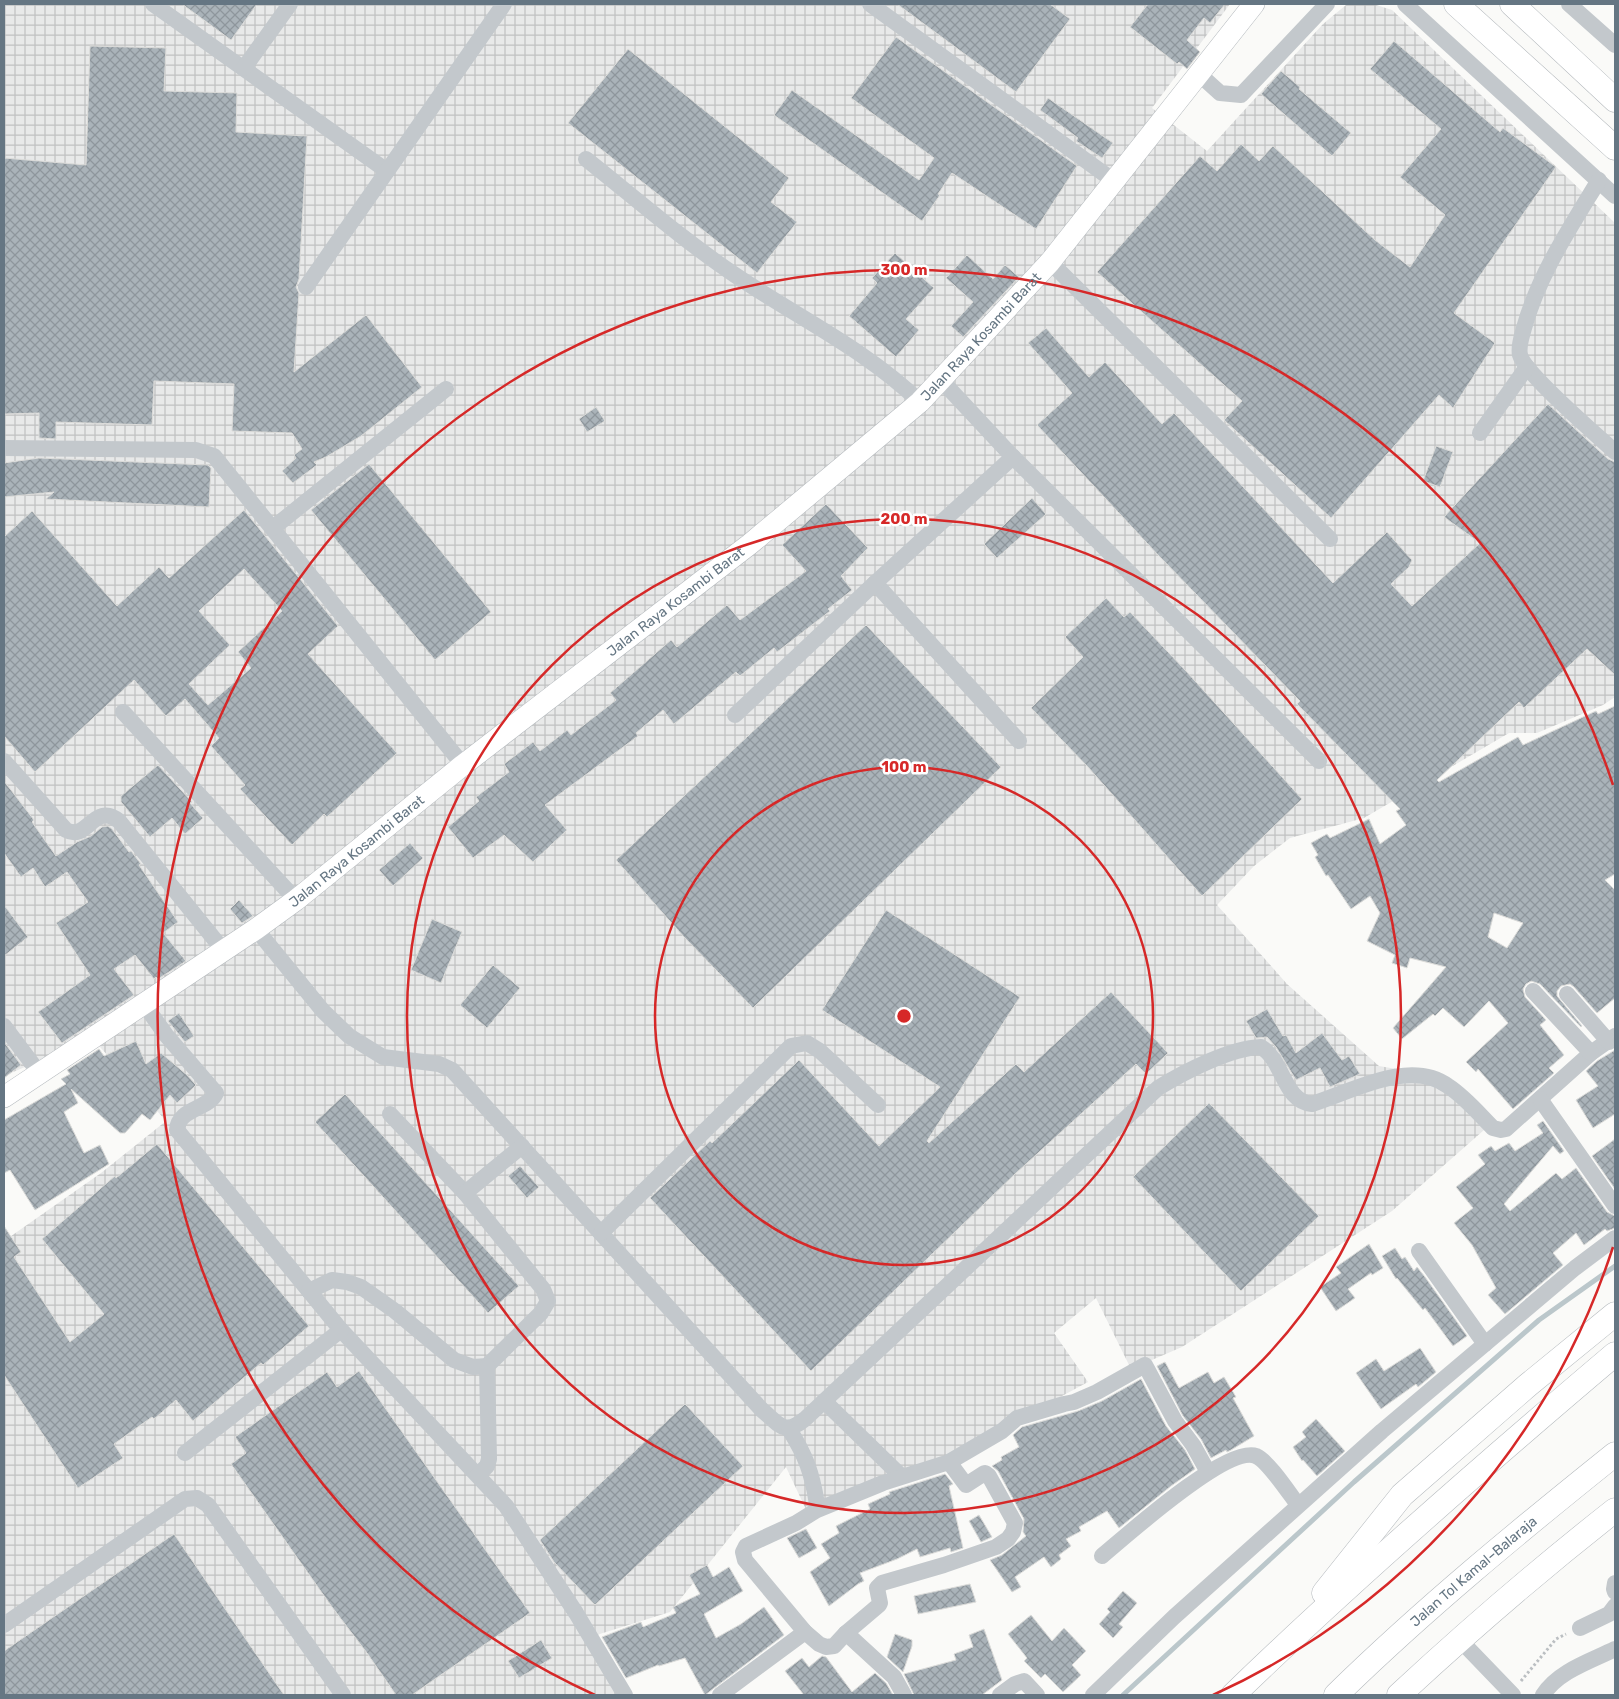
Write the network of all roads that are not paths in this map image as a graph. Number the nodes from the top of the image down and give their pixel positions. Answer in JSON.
{"nodes":[{"id":1,"x":153,"y":4,"type":"edge"},
{"id":2,"x":290,"y":4,"type":"edge"},
{"id":3,"x":504,"y":4,"type":"edge"},
{"id":4,"x":870,"y":4,"type":"edge"},
{"id":5,"x":1254,"y":4,"type":"edge"},
{"id":6,"x":1327,"y":4,"type":"edge"},
{"id":7,"x":1405,"y":4,"type":"edge"},
{"id":8,"x":1456,"y":4,"type":"edge"},
{"id":9,"x":1512,"y":4,"type":"edge"},
{"id":10,"x":1569,"y":4,"type":"edge"},
{"id":11,"x":1615,"y":45,"type":"edge"},
{"id":12,"x":244,"y":68,"type":"junction"},
{"id":13,"x":1199,"y":74,"type":"junction"},
{"id":14,"x":1615,"y":100,"type":"edge"},
{"id":15,"x":1615,"y":148,"type":"edge"},
{"id":16,"x":586,"y":159,"type":"dead end"},
{"id":17,"x":387,"y":170,"type":"junction"},
{"id":18,"x":1599,"y":180,"type":"junction"},
{"id":19,"x":1114,"y":181,"type":"junction"},
{"id":20,"x":1615,"y":196,"type":"edge"},
{"id":21,"x":1050,"y":262,"type":"junction"},
{"id":22,"x":306,"y":287,"type":"dead end"},
{"id":23,"x":1527,"y":367,"type":"junction"},
{"id":24,"x":941,"y":380,"type":"junction"},
{"id":25,"x":446,"y":389,"type":"dead end"},
{"id":26,"x":920,"y":402,"type":"junction"},
{"id":27,"x":1480,"y":433,"type":"dead end"},
{"id":28,"x":4,"y":448,"type":"edge"},
{"id":29,"x":1615,"y":452,"type":"edge"},
{"id":30,"x":1013,"y":457,"type":"junction"},
{"id":31,"x":273,"y":528,"type":"junction"},
{"id":32,"x":1330,"y":539,"type":"dead end"},
{"id":33,"x":875,"y":583,"type":"junction"},
{"id":34,"x":123,"y":712,"type":"dead end"},
{"id":35,"x":735,"y":715,"type":"dead end"},
{"id":36,"x":1019,"y":741,"type":"dead end"},
{"id":37,"x":4,"y":761,"type":"edge"},
{"id":38,"x":1319,"y":761,"type":"dead end"},
{"id":39,"x":463,"y":765,"type":"junction"},
{"id":40,"x":296,"y":900,"type":"junction"},
{"id":41,"x":256,"y":929,"type":"junction"},
{"id":42,"x":223,"y":951,"type":"junction"},
{"id":43,"x":1533,"y":991,"type":"dead end"},
{"id":44,"x":1567,"y":994,"type":"dead end"},
{"id":45,"x":144,"y":1004,"type":"junction"},
{"id":46,"x":4,"y":1026,"type":"edge"},
{"id":47,"x":1612,"y":1039,"type":"edge"},
{"id":48,"x":1591,"y":1052,"type":"junction"},
{"id":49,"x":40,"y":1074,"type":"junction"},
{"id":50,"x":4,"y":1097,"type":"edge"},
{"id":51,"x":1540,"y":1099,"type":"junction"},
{"id":52,"x":878,"y":1105,"type":"dead end"},
{"id":53,"x":390,"y":1114,"type":"dead end"},
{"id":54,"x":522,"y":1146,"type":"junction"},
{"id":55,"x":465,"y":1193,"type":"junction"},
{"id":56,"x":1615,"y":1206,"type":"edge"},
{"id":57,"x":601,"y":1233,"type":"junction"},
{"id":58,"x":1615,"y":1238,"type":"edge"},
{"id":59,"x":1419,"y":1251,"type":"dead end"},
{"id":60,"x":309,"y":1291,"type":"junction"},
{"id":61,"x":1615,"y":1314,"type":"edge"},
{"id":62,"x":341,"y":1330,"type":"junction"},
{"id":63,"x":1485,"y":1344,"type":"junction"},
{"id":64,"x":1615,"y":1354,"type":"edge"},
{"id":65,"x":487,"y":1366,"type":"junction"},
{"id":66,"x":824,"y":1401,"type":"junction"},
{"id":67,"x":789,"y":1429,"type":"junction"},
{"id":68,"x":185,"y":1453,"type":"dead end"},
{"id":69,"x":1615,"y":1454,"type":"edge"},
{"id":70,"x":948,"y":1462,"type":"junction"},
{"id":71,"x":1208,"y":1472,"type":"junction"},
{"id":72,"x":478,"y":1475,"type":"junction"},
{"id":73,"x":901,"y":1476,"type":"junction"},
{"id":74,"x":817,"y":1504,"type":"dead end"},
{"id":75,"x":1298,"y":1505,"type":"junction"},
{"id":76,"x":1615,"y":1510,"type":"edge"},
{"id":77,"x":1102,"y":1556,"type":"dead end"},
{"id":78,"x":1615,"y":1583,"type":"edge"},
{"id":79,"x":1615,"y":1592,"type":"edge"},
{"id":80,"x":1615,"y":1606,"type":"edge"},
{"id":81,"x":4,"y":1625,"type":"edge"},
{"id":82,"x":1580,"y":1628,"type":"road end"},
{"id":83,"x":805,"y":1632,"type":"junction"},
{"id":84,"x":846,"y":1633,"type":"junction"},
{"id":85,"x":1460,"y":1640,"type":"junction"},
{"id":86,"x":1615,"y":1649,"type":"edge"},
{"id":87,"x":1276,"y":1653,"type":"junction"},
{"id":88,"x":1512,"y":1694,"type":"edge"},
{"id":89,"x":343,"y":1695,"type":"edge"},
{"id":90,"x":624,"y":1695,"type":"edge"},
{"id":91,"x":720,"y":1695,"type":"edge"},
{"id":92,"x":904,"y":1695,"type":"edge"},
{"id":93,"x":1000,"y":1695,"type":"edge"},
{"id":94,"x":1037,"y":1695,"type":"edge"},
{"id":95,"x":1093,"y":1695,"type":"edge"},
{"id":96,"x":1233,"y":1695,"type":"edge"},
{"id":97,"x":1336,"y":1695,"type":"edge"},
{"id":98,"x":1399,"y":1695,"type":"edge"},
{"id":99,"x":1543,"y":1695,"type":"edge"}],
"edges":[{"from":1,"to":12,"type":"street"},
{"from":2,"to":12,"type":"street"},
{"from":3,"to":17,"type":"street"},
{"from":4,"to":19,"type":"street"},
{"from":5,"to":13,"type":"main road","name":"Jalan Raya Kosambi Barat"},
{"from":6,"to":13,"type":"street"},
{"from":7,"to":18,"type":"street"},
{"from":8,"to":15,"type":"highway"},
{"from":9,"to":14,"type":"highway"},
{"from":10,"to":11,"type":"street"},
{"from":12,"to":17,"type":"street"},
{"from":13,"to":19,"type":"main road","name":"Jalan Raya Kosambi Barat"},
{"from":16,"to":26,"type":"street"},
{"from":17,"to":22,"type":"street"},
{"from":18,"to":20,"type":"street"},
{"from":18,"to":23,"type":"street"},
{"from":19,"to":21,"type":"main road","name":"Jalan Raya Kosambi Barat"},
{"from":21,"to":24,"type":"main road","name":"Jalan Raya Kosambi Barat"},
{"from":21,"to":32,"type":"street"},
{"from":23,"to":27,"type":"street"},
{"from":23,"to":29,"type":"street"},
{"from":24,"to":26,"type":"main road","name":"Jalan Raya Kosambi Barat"},
{"from":24,"to":30,"type":"street"},
{"from":25,"to":31,"type":"street"},
{"from":26,"to":39,"type":"main road","name":"Jalan Raya Kosambi Barat"},
{"from":28,"to":31,"type":"street"},
{"from":30,"to":33,"type":"street"},
{"from":30,"to":38,"type":"street"},
{"from":31,"to":39,"type":"street"},
{"from":33,"to":35,"type":"street"},
{"from":33,"to":36,"type":"street"},
{"from":34,"to":40,"type":"street"},
{"from":37,"to":42,"type":"street"},
{"from":39,"to":40,"type":"main road","name":"Jalan Raya Kosambi Barat"},
{"from":40,"to":41,"type":"main road","name":"Jalan Raya Kosambi Barat"},
{"from":41,"to":42,"type":"main road","name":"Jalan Raya Kosambi Barat"},
{"from":41,"to":54,"type":"street"},
{"from":42,"to":45,"type":"main road","name":"Jalan Raya Kosambi Barat"},
{"from":43,"to":48,"type":"street"},
{"from":44,"to":47,"type":"street"},
{"from":45,"to":49,"type":"main road","name":"Jalan Raya Kosambi Barat"},
{"from":45,"to":60,"type":"street"},
{"from":46,"to":49,"type":"street"},
{"from":47,"to":48,"type":"street"},
{"from":48,"to":51,"type":"street"},
{"from":49,"to":50,"type":"main road","name":"Jalan Raya Kosambi Barat"},
{"from":51,"to":56,"type":"street"},
{"from":51,"to":66,"type":"street"},
{"from":52,"to":57,"type":"street"},
{"from":53,"to":55,"type":"street"},
{"from":54,"to":55,"type":"street"},
{"from":54,"to":57,"type":"street"},
{"from":55,"to":65,"type":"street"},
{"from":57,"to":67,"type":"street"},
{"from":58,"to":63,"type":"street"},
{"from":59,"to":63,"type":"street"},
{"from":60,"to":62,"type":"street"},
{"from":60,"to":65,"type":"street"},
{"from":61,"to":87,"type":"highway"},
{"from":62,"to":68,"type":"street"},
{"from":62,"to":72,"type":"street"},
{"from":63,"to":75,"type":"street"},
{"from":64,"to":87,"type":"highway"},
{"from":65,"to":72,"type":"street"},
{"from":66,"to":67,"type":"street"},
{"from":66,"to":73,"type":"street"},
{"from":67,"to":74,"type":"street"},
{"from":69,"to":97,"type":"highway","name":"Jalan Tol Kamal–Balaraja"},
{"from":70,"to":71,"type":"street"},
{"from":70,"to":73,"type":"street"},
{"from":70,"to":84,"type":"street"},
{"from":71,"to":75,"type":"street"},
{"from":71,"to":77,"type":"street"},
{"from":72,"to":90,"type":"street"},
{"from":73,"to":83,"type":"street"},
{"from":75,"to":95,"type":"street"},
{"from":76,"to":85,"type":"highway"},
{"from":78,"to":79,"type":"street"},
{"from":80,"to":82,"type":"street"},
{"from":81,"to":89,"type":"street"},
{"from":83,"to":84,"type":"street"},
{"from":83,"to":91,"type":"street"},
{"from":84,"to":92,"type":"street"},
{"from":85,"to":88,"type":"street"},
{"from":85,"to":98,"type":"highway"},
{"from":86,"to":99,"type":"street"},
{"from":87,"to":96,"type":"highway"},
{"from":93,"to":94,"type":"street"}]}
